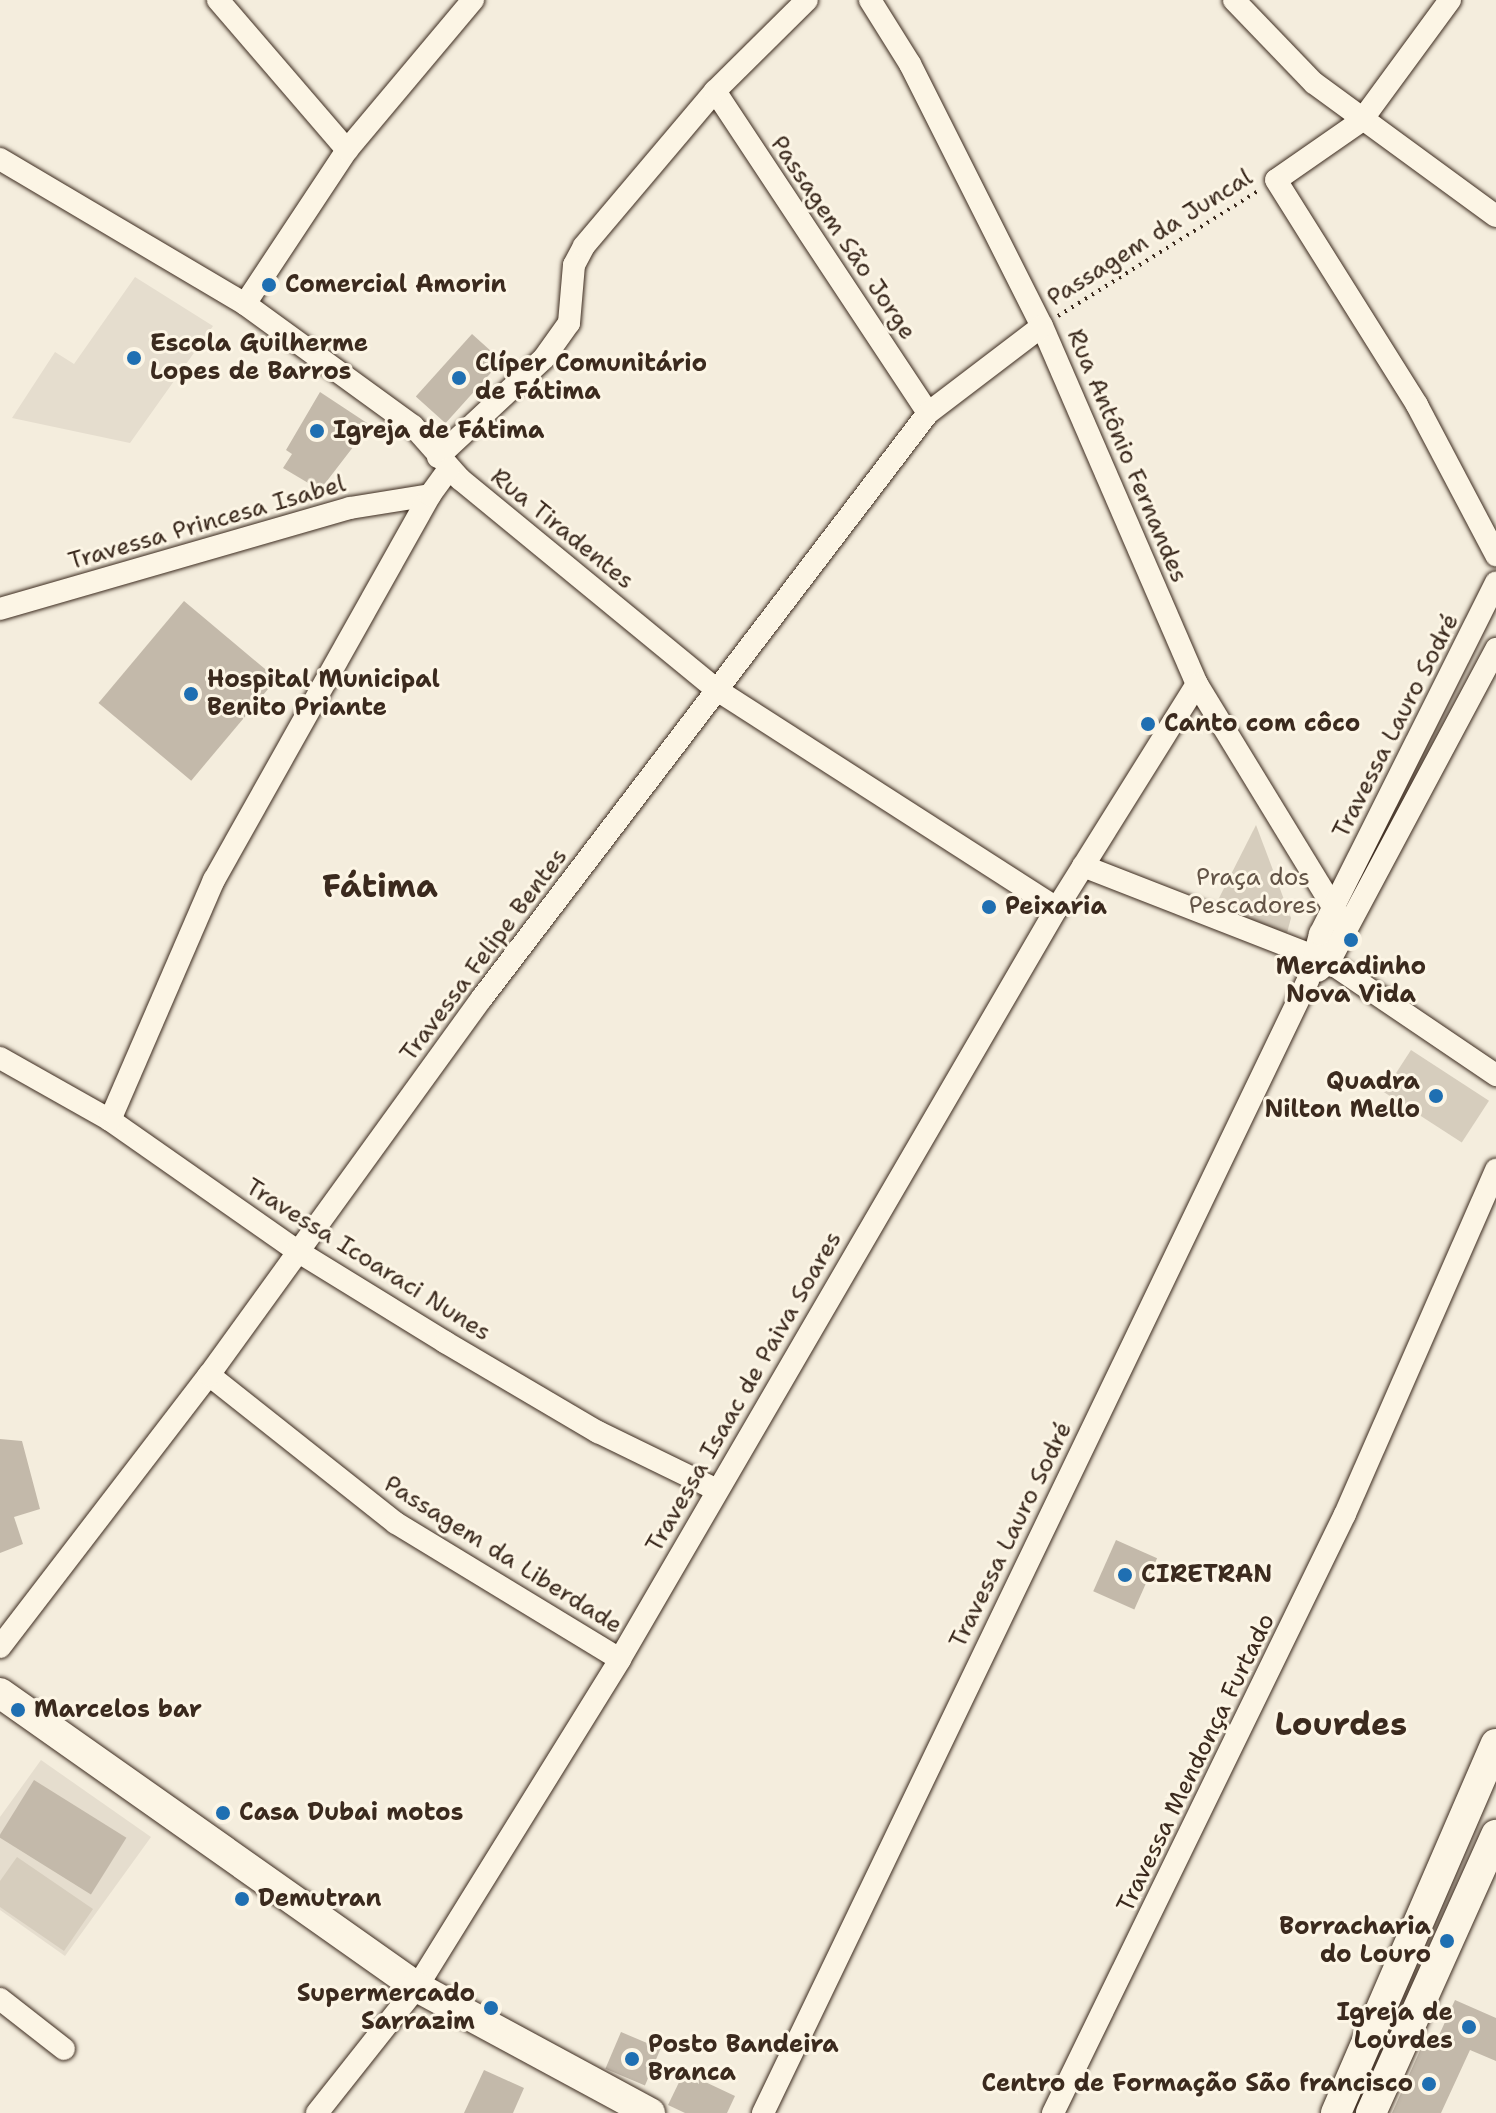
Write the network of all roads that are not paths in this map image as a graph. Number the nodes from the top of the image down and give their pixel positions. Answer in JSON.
{"nodes":[{"id":1,"x":218,"y":0,"type":"edge"},
{"id":2,"x":473,"y":0,"type":"edge"},
{"id":3,"x":807,"y":0,"type":"edge"},
{"id":4,"x":870,"y":0,"type":"edge"},
{"id":5,"x":1234,"y":0,"type":"edge"},
{"id":6,"x":1450,"y":0,"type":"edge"},
{"id":7,"x":715,"y":91,"type":"junction"},
{"id":8,"x":1361,"y":121,"type":"junction"},
{"id":9,"x":347,"y":150,"type":"junction"},
{"id":10,"x":0,"y":159,"type":"edge"},
{"id":11,"x":1496,"y":216,"type":"edge"},
{"id":12,"x":245,"y":304,"type":"junction"},
{"id":13,"x":1042,"y":326,"type":"junction"},
{"id":14,"x":928,"y":413,"type":"junction"},
{"id":15,"x":444,"y":463,"type":"junction"},
{"id":16,"x":430,"y":495,"type":"junction"},
{"id":17,"x":1496,"y":555,"type":"edge"},
{"id":18,"x":1496,"y":583,"type":"edge"},
{"id":19,"x":0,"y":609,"type":"edge"},
{"id":20,"x":1496,"y":649,"type":"edge"},
{"id":21,"x":1197,"y":684,"type":"junction"},
{"id":22,"x":717,"y":690,"type":"junction"},
{"id":23,"x":1083,"y":866,"type":"junction"},
{"id":24,"x":1057,"y":908,"type":"junction"},
{"id":25,"x":1333,"y":908,"type":"junction"},
{"id":26,"x":1346,"y":928,"type":"junction"},
{"id":27,"x":1320,"y":952,"type":"junction"},
{"id":28,"x":0,"y":1058,"type":"edge"},
{"id":29,"x":1496,"y":1075,"type":"edge"},
{"id":30,"x":110,"y":1120,"type":"junction"},
{"id":31,"x":1496,"y":1170,"type":"edge"},
{"id":32,"x":297,"y":1251,"type":"junction"},
{"id":33,"x":209,"y":1375,"type":"junction"},
{"id":34,"x":717,"y":1490,"type":"junction"},
{"id":35,"x":0,"y":1647,"type":"edge"},
{"id":36,"x":620,"y":1659,"type":"junction"},
{"id":37,"x":0,"y":1693,"type":"edge"},
{"id":38,"x":1493,"y":1756,"type":"edge"},
{"id":39,"x":1496,"y":1835,"type":"edge"},
{"id":40,"x":417,"y":1987,"type":"junction"},
{"id":41,"x":0,"y":1999,"type":"edge"},
{"id":42,"x":64,"y":2049,"type":"dead end"},
{"id":43,"x":317,"y":2113,"type":"edge"},
{"id":44,"x":650,"y":2113,"type":"edge"},
{"id":45,"x":763,"y":2113,"type":"edge"},
{"id":46,"x":1053,"y":2113,"type":"edge"},
{"id":47,"x":1336,"y":2113,"type":"edge"},
{"id":48,"x":1371,"y":2113,"type":"edge"}],
"edges":[{"from":1,"to":9,"type":"street"},
{"from":2,"to":9,"type":"street"},
{"from":3,"to":7,"type":"street"},
{"from":4,"to":13,"type":"street","name":"Rua Antônio Fernandes"},
{"from":5,"to":8,"type":"street"},
{"from":6,"to":8,"type":"street"},
{"from":7,"to":14,"type":"street","name":"Passagem São Jorge"},
{"from":7,"to":15,"type":"street"},
{"from":8,"to":11,"type":"street"},
{"from":8,"to":17,"type":"street"},
{"from":9,"to":12,"type":"street"},
{"from":10,"to":12,"type":"street","name":"Rua Tiradentes"},
{"from":12,"to":15,"type":"street","name":"Rua Tiradentes"},
{"from":13,"to":14,"type":"street","name":"Travessa Felipe Bentes"},
{"from":13,"to":21,"type":"street","name":"Rua Antônio Fernandes"},
{"from":14,"to":22,"type":"street","name":"Travessa Felipe Bentes"},
{"from":15,"to":16,"type":"street"},
{"from":15,"to":22,"type":"street","name":"Rua Tiradentes"},
{"from":16,"to":19,"type":"street","name":"Travessa Princesa Isabel"},
{"from":16,"to":30,"type":"street"},
{"from":18,"to":25,"type":"street","name":"Travessa Lauro Sodré"},
{"from":20,"to":26,"type":"street","name":"Travessa Lauro Sodré"},
{"from":21,"to":23,"type":"street","name":"Travessa Isaac de Paiva Soares"},
{"from":21,"to":25,"type":"street","name":"Rua Antônio Fernandes"},
{"from":22,"to":24,"type":"street","name":"Rua Tiradentes"},
{"from":22,"to":32,"type":"street","name":"Travessa Felipe Bentes"},
{"from":23,"to":24,"type":"street","name":"Travessa Isaac de Paiva Soares"},
{"from":23,"to":27,"type":"street"},
{"from":24,"to":34,"type":"street","name":"Travessa Isaac de Paiva Soares"},
{"from":25,"to":26,"type":"street","name":"Rua Antônio Fernandes"},
{"from":25,"to":27,"type":"street","name":"Travessa Lauro Sodré"},
{"from":26,"to":27,"type":"street","name":"Travessa Lauro Sodré"},
{"from":27,"to":29,"type":"street"},
{"from":27,"to":45,"type":"street","name":"Travessa Lauro Sodré"},
{"from":28,"to":30,"type":"street","name":"Travessa Icoaraci Nunes"},
{"from":30,"to":32,"type":"street","name":"Travessa Icoaraci Nunes"},
{"from":31,"to":46,"type":"street","name":"Travessa Mendonça Furtado"},
{"from":32,"to":33,"type":"street","name":"Travessa Felipe Bentes"},
{"from":32,"to":34,"type":"street","name":"Travessa Icoaraci Nunes"},
{"from":33,"to":35,"type":"street","name":"Travessa Felipe Bentes"},
{"from":33,"to":36,"type":"street","name":"Passagem da Liberdade"},
{"from":34,"to":36,"type":"street","name":"Travessa Isaac de Paiva Soares"},
{"from":36,"to":40,"type":"street","name":"Travessa Isaac de Paiva Soares"},
{"from":37,"to":40,"type":"street"},
{"from":38,"to":47,"type":"street"},
{"from":39,"to":48,"type":"street"},
{"from":40,"to":43,"type":"street","name":"Travessa Isaac de Paiva Soares"},
{"from":40,"to":44,"type":"street"},
{"from":41,"to":42,"type":"street"}]}
